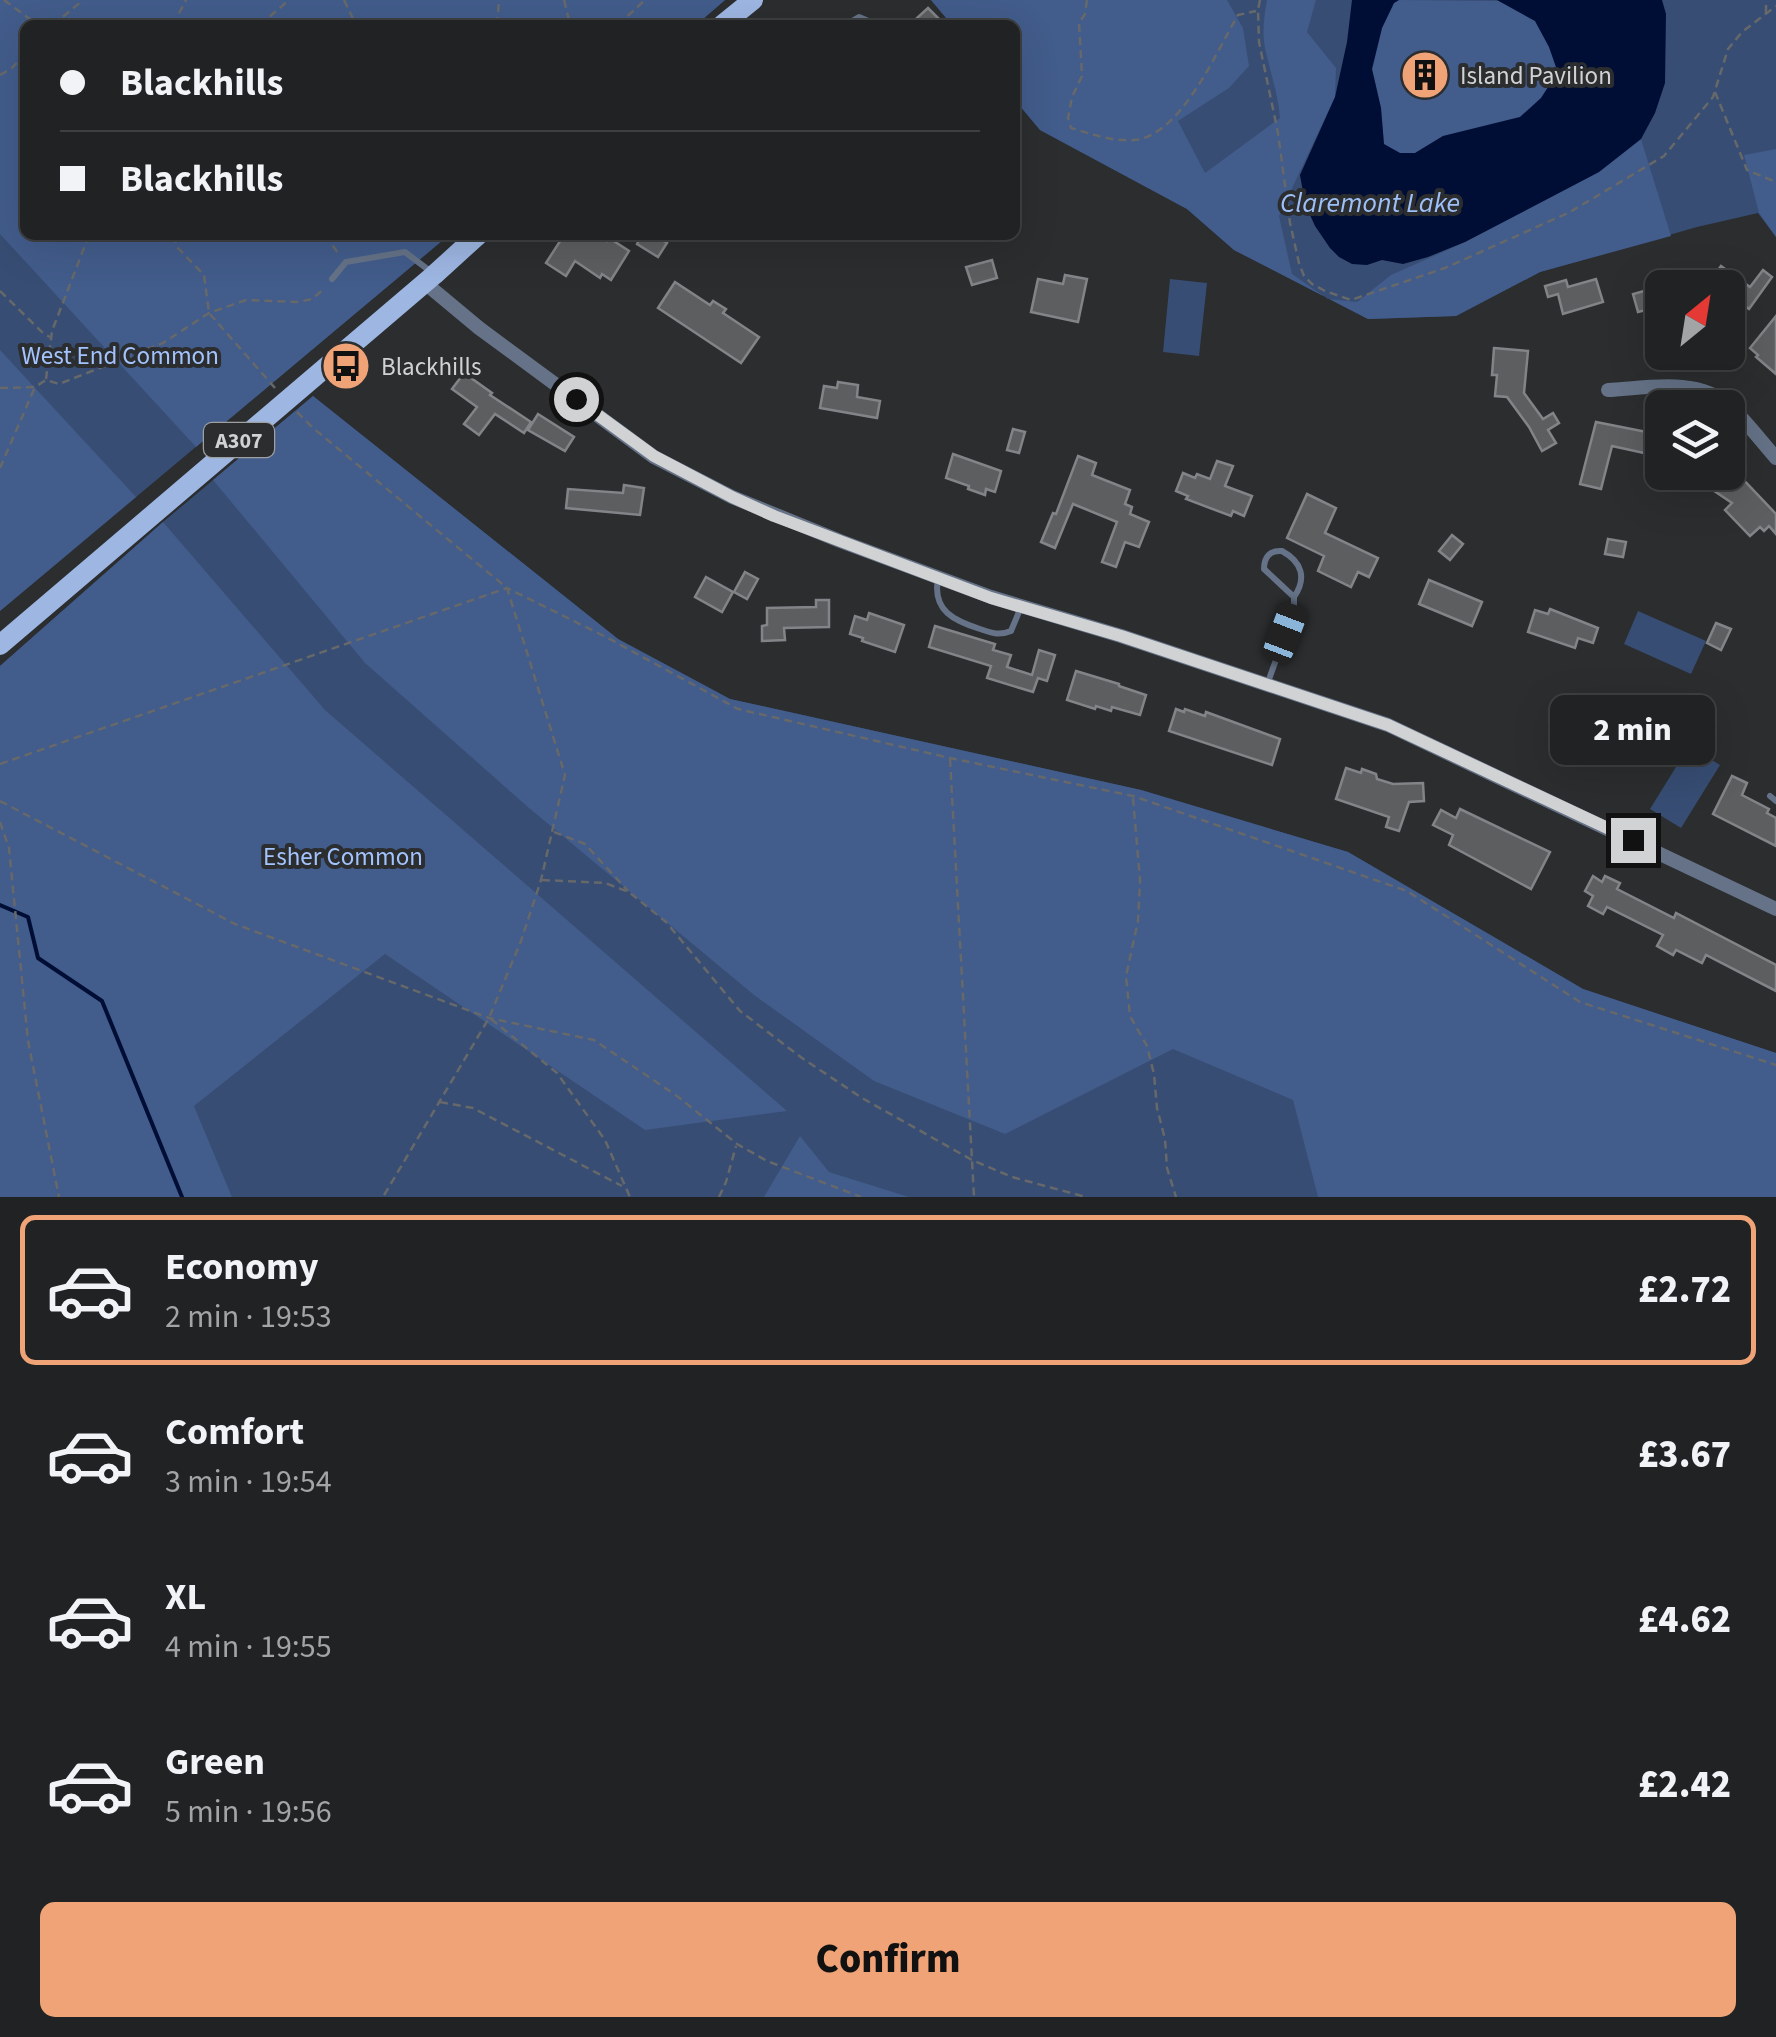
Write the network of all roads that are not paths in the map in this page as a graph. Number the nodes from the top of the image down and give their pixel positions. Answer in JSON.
{"nodes":[{"id":1,"x":753,"y":0,"type":"edge"},
{"id":2,"x":728,"y":20,"type":"edge"},
{"id":3,"x":473,"y":240,"type":"edge"},
{"id":4,"x":332,"y":279,"type":"road end"},
{"id":5,"x":430,"y":279,"type":"junction"},
{"id":6,"x":1608,"y":390,"type":"dead end"},
{"id":7,"x":1776,"y":458,"type":"edge"},
{"id":8,"x":939,"y":578,"type":"junction"},
{"id":9,"x":1294,"y":597,"type":"junction"},
{"id":10,"x":1022,"y":606,"type":"junction"},
{"id":11,"x":0,"y":645,"type":"edge"},
{"id":12,"x":1268,"y":684,"type":"junction"},
{"id":13,"x":1776,"y":909,"type":"edge"}],
"edges":[{"from":1,"to":2,"type":"main road"},
{"from":3,"to":5,"type":"main road","number":"A307"},
{"from":4,"to":5,"type":"lane"},
{"from":5,"to":8,"type":"street"},
{"from":5,"to":11,"type":"main road","number":"A307"},
{"from":6,"to":7,"type":"street"},
{"from":8,"to":10,"type":"street"},
{"from":8,"to":10,"type":"lane"},
{"from":9,"to":9,"type":"lane"},
{"from":9,"to":12,"type":"lane"},
{"from":10,"to":12,"type":"street"},
{"from":12,"to":13,"type":"street"}]}
